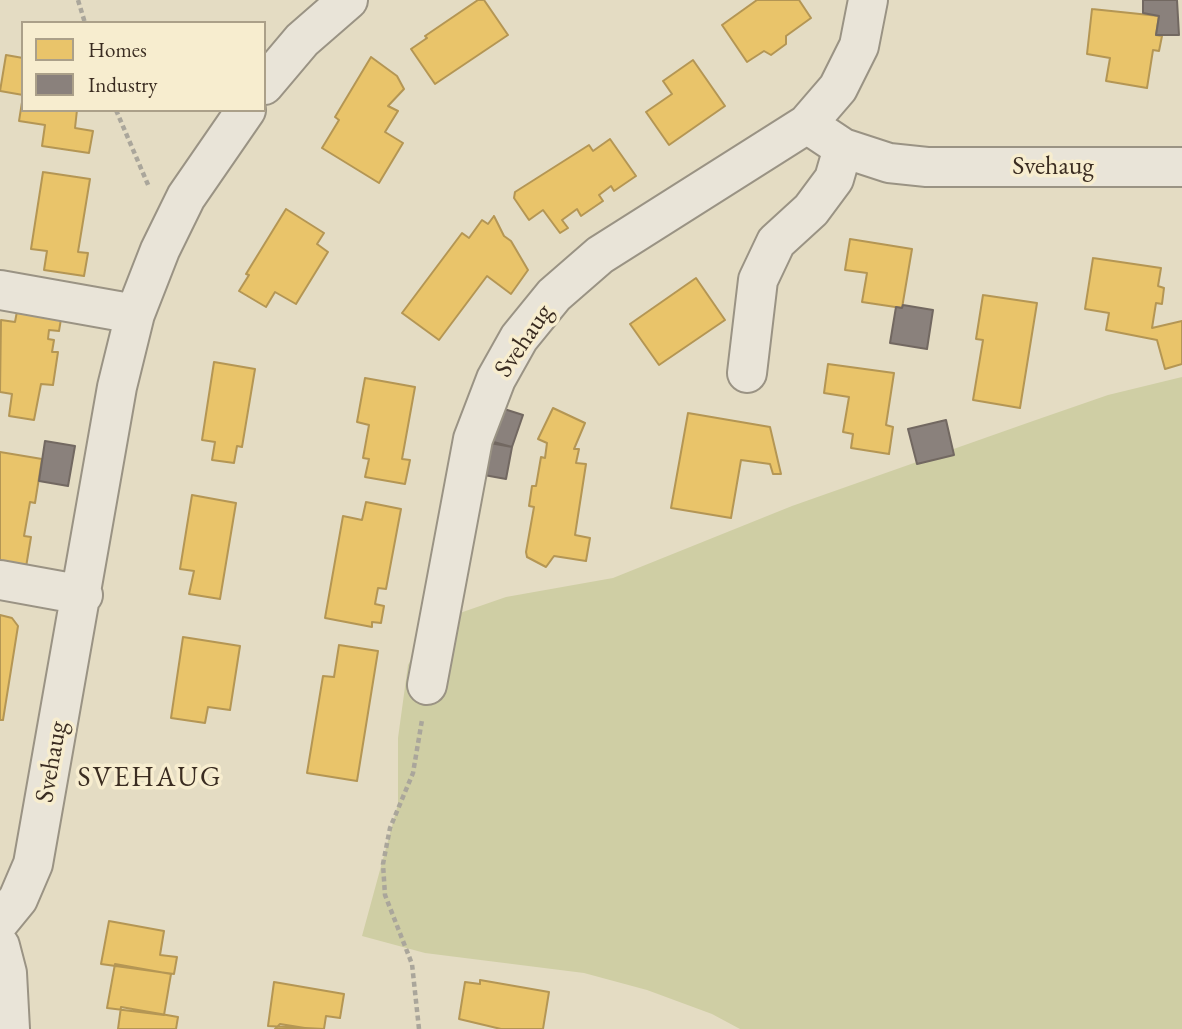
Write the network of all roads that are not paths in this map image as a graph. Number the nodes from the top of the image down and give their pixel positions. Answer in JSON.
{"nodes":[{"id":1,"x":348,"y":0,"type":"edge"},
{"id":2,"x":868,"y":0,"type":"edge"},
{"id":3,"x":266,"y":83,"type":"edge"},
{"id":4,"x":245,"y":112,"type":"edge"},
{"id":5,"x":807,"y":124,"type":"junction"},
{"id":6,"x":843,"y":148,"type":"junction"},
{"id":7,"x":1182,"y":167,"type":"edge"},
{"id":8,"x":0,"y":290,"type":"edge"},
{"id":9,"x":135,"y":314,"type":"junction"},
{"id":10,"x":747,"y":373,"type":"dead end"},
{"id":11,"x":0,"y":580,"type":"edge"},
{"id":12,"x":83,"y":595,"type":"junction"},
{"id":13,"x":427,"y":685,"type":"road end"},
{"id":14,"x":0,"y":921,"type":"edge"},
{"id":15,"x":0,"y":946,"type":"edge"},
{"id":16,"x":10,"y":1029,"type":"edge"}],
"edges":[{"from":1,"to":3,"type":"street"},
{"from":2,"to":5,"type":"street","name":"Svehaug"},
{"from":4,"to":9,"type":"street","name":"Svehaug"},
{"from":5,"to":6,"type":"street","name":"Svehaug"},
{"from":5,"to":13,"type":"street","name":"Svehaug"},
{"from":6,"to":7,"type":"street","name":"Svehaug"},
{"from":6,"to":10,"type":"street"},
{"from":8,"to":9,"type":"street"},
{"from":9,"to":12,"type":"street","name":"Svehaug"},
{"from":11,"to":12,"type":"street"},
{"from":12,"to":14,"type":"street","name":"Svehaug"},
{"from":15,"to":16,"type":"street"}]}
